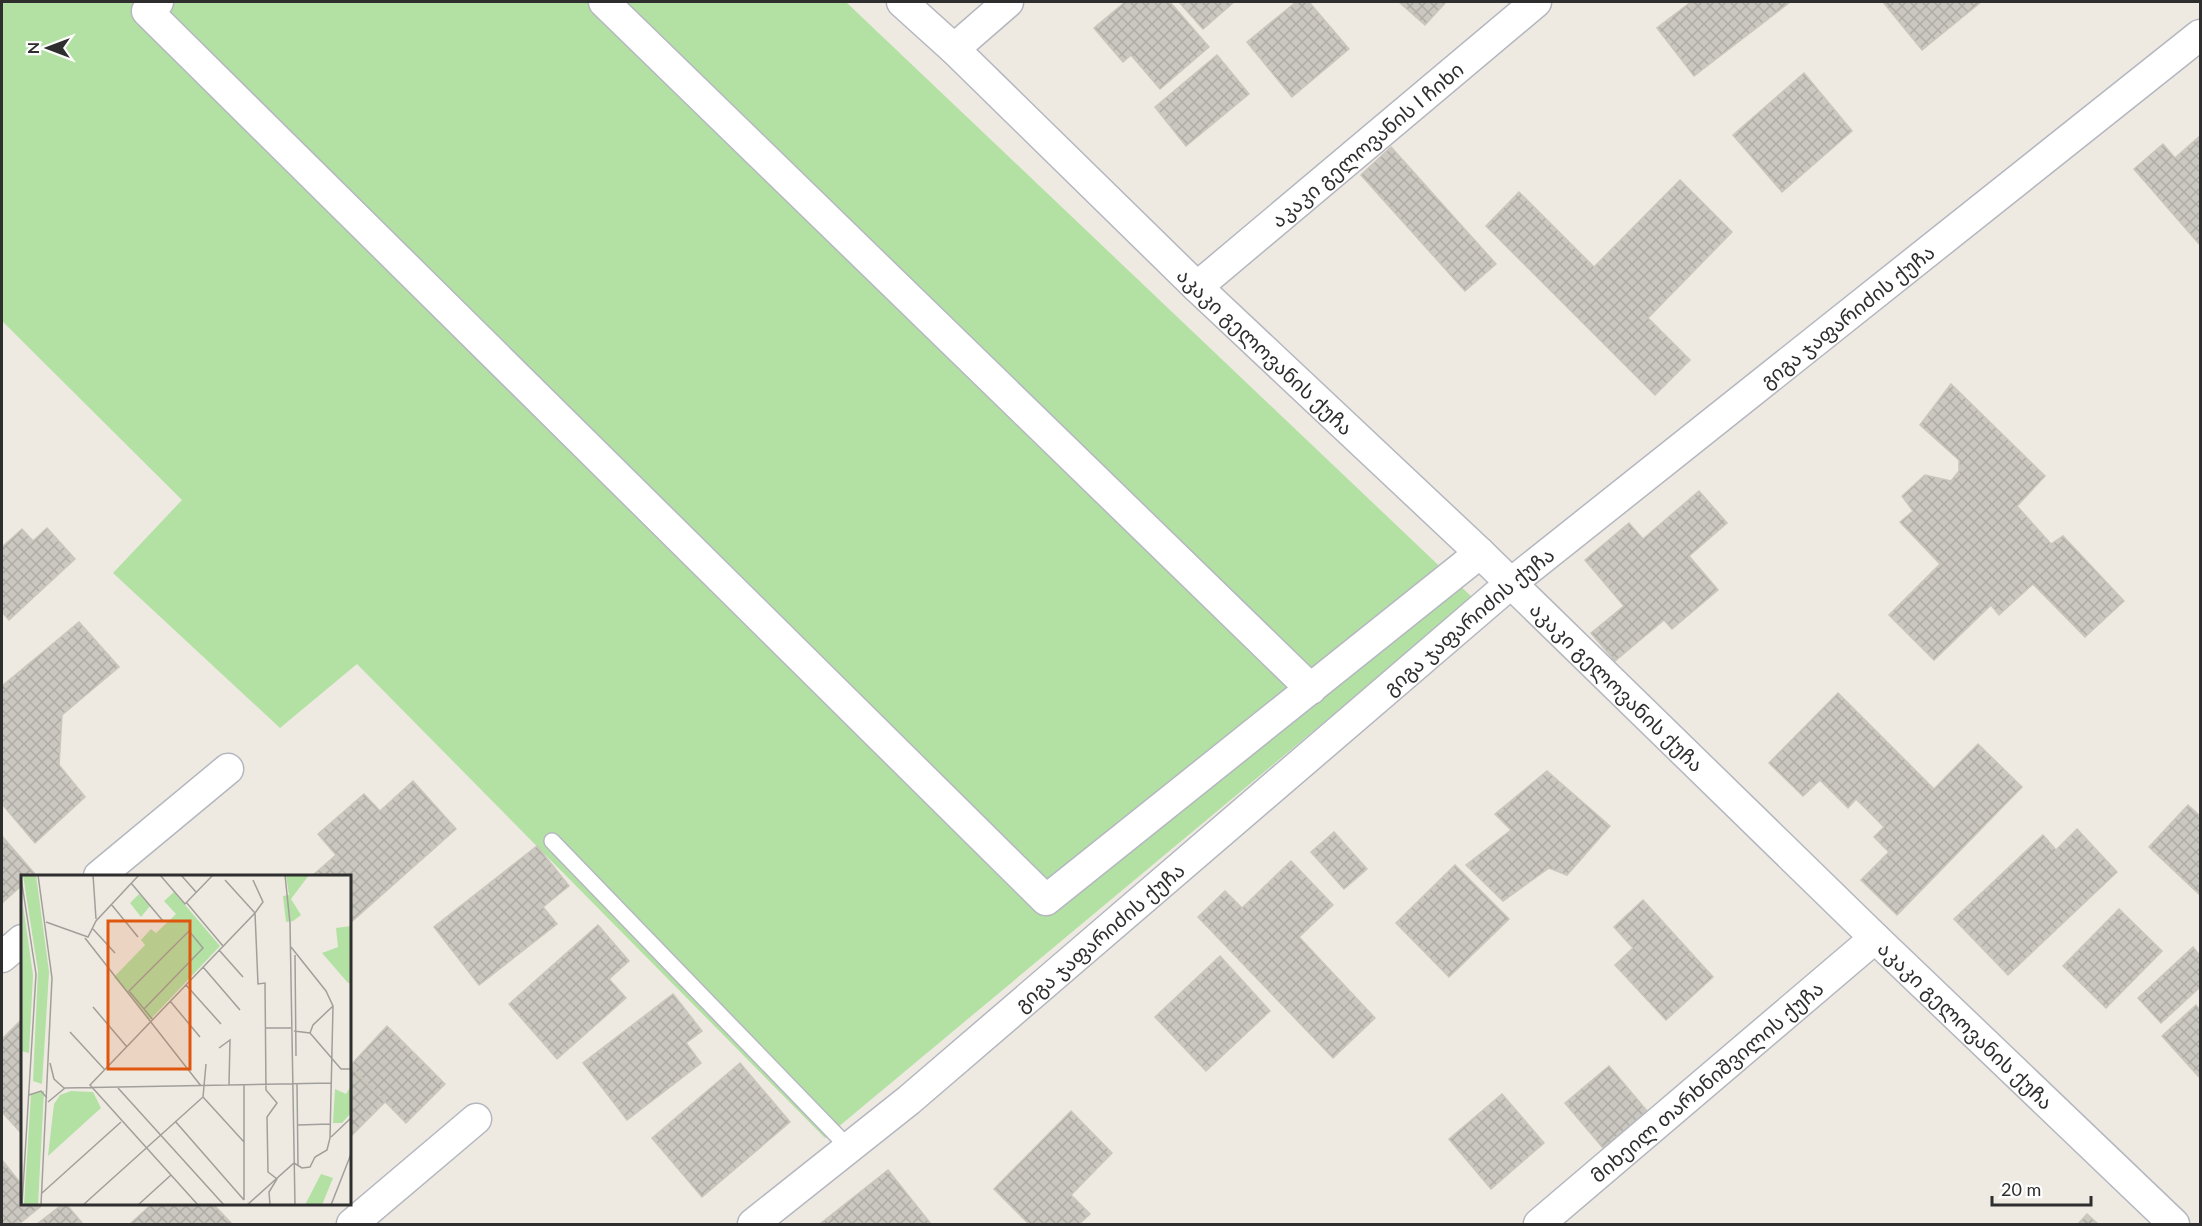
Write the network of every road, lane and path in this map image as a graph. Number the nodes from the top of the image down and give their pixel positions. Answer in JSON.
{"nodes":[{"id":1,"x":158,"y":2,"type":"edge"},
{"id":2,"x":604,"y":2,"type":"edge"},
{"id":3,"x":902,"y":2,"type":"edge"},
{"id":4,"x":1008,"y":2,"type":"edge"},
{"id":5,"x":1536,"y":2,"type":"edge"},
{"id":6,"x":2200,"y":35,"type":"edge"},
{"id":7,"x":954,"y":49,"type":"junction"},
{"id":8,"x":1197,"y":287,"type":"junction"},
{"id":9,"x":1480,"y":553,"type":"junction"},
{"id":10,"x":1510,"y":584,"type":"junction"},
{"id":11,"x":1311,"y":689,"type":"junction"},
{"id":12,"x":228,"y":769,"type":"dead end"},
{"id":13,"x":552,"y":841,"type":"dead end"},
{"id":14,"x":100,"y":875,"type":"edge"},
{"id":15,"x":1875,"y":939,"type":"junction"},
{"id":16,"x":21,"y":941,"type":"edge"},
{"id":17,"x":2,"y":957,"type":"edge"},
{"id":18,"x":476,"y":1119,"type":"dead end"},
{"id":19,"x":849,"y":1148,"type":"junction"},
{"id":20,"x":352,"y":1224,"type":"edge"},
{"id":21,"x":753,"y":1224,"type":"edge"},
{"id":22,"x":1539,"y":1224,"type":"edge"},
{"id":23,"x":2174,"y":1224,"type":"edge"}],
"edges":[{"from":1,"to":11,"type":"street"},
{"from":2,"to":11,"type":"street"},
{"from":3,"to":7,"type":"street","name":"აკაკი გელოვანის ქუჩა"},
{"from":4,"to":7,"type":"street"},
{"from":5,"to":8,"type":"street","name":"აკაკი გელოვანის I ჩიხი"},
{"from":6,"to":10,"type":"street","name":"გიგა ჯაფარიძის ქუჩა"},
{"from":7,"to":8,"type":"street","name":"აკაკი გელოვანის ქუჩა"},
{"from":8,"to":9,"type":"street","name":"აკაკი გელოვანის ქუჩა"},
{"from":9,"to":10,"type":"street","name":"აკაკი გელოვანის ქუჩა"},
{"from":9,"to":11,"type":"street"},
{"from":10,"to":15,"type":"street","name":"აკაკი გელოვანის ქუჩა"},
{"from":10,"to":19,"type":"street","name":"გიგა ჯაფარიძის ქუჩა"},
{"from":12,"to":14,"type":"street"},
{"from":13,"to":19,"type":"lane"},
{"from":15,"to":22,"type":"street","name":"მიხეილ თარხნიშვილის ქუჩა"},
{"from":15,"to":23,"type":"street","name":"აკაკი გელოვანის ქუჩა"},
{"from":16,"to":17,"type":"street"},
{"from":18,"to":20,"type":"street"},
{"from":19,"to":21,"type":"street","name":"გიგა ჯაფარიძის ქუჩა"}]}
